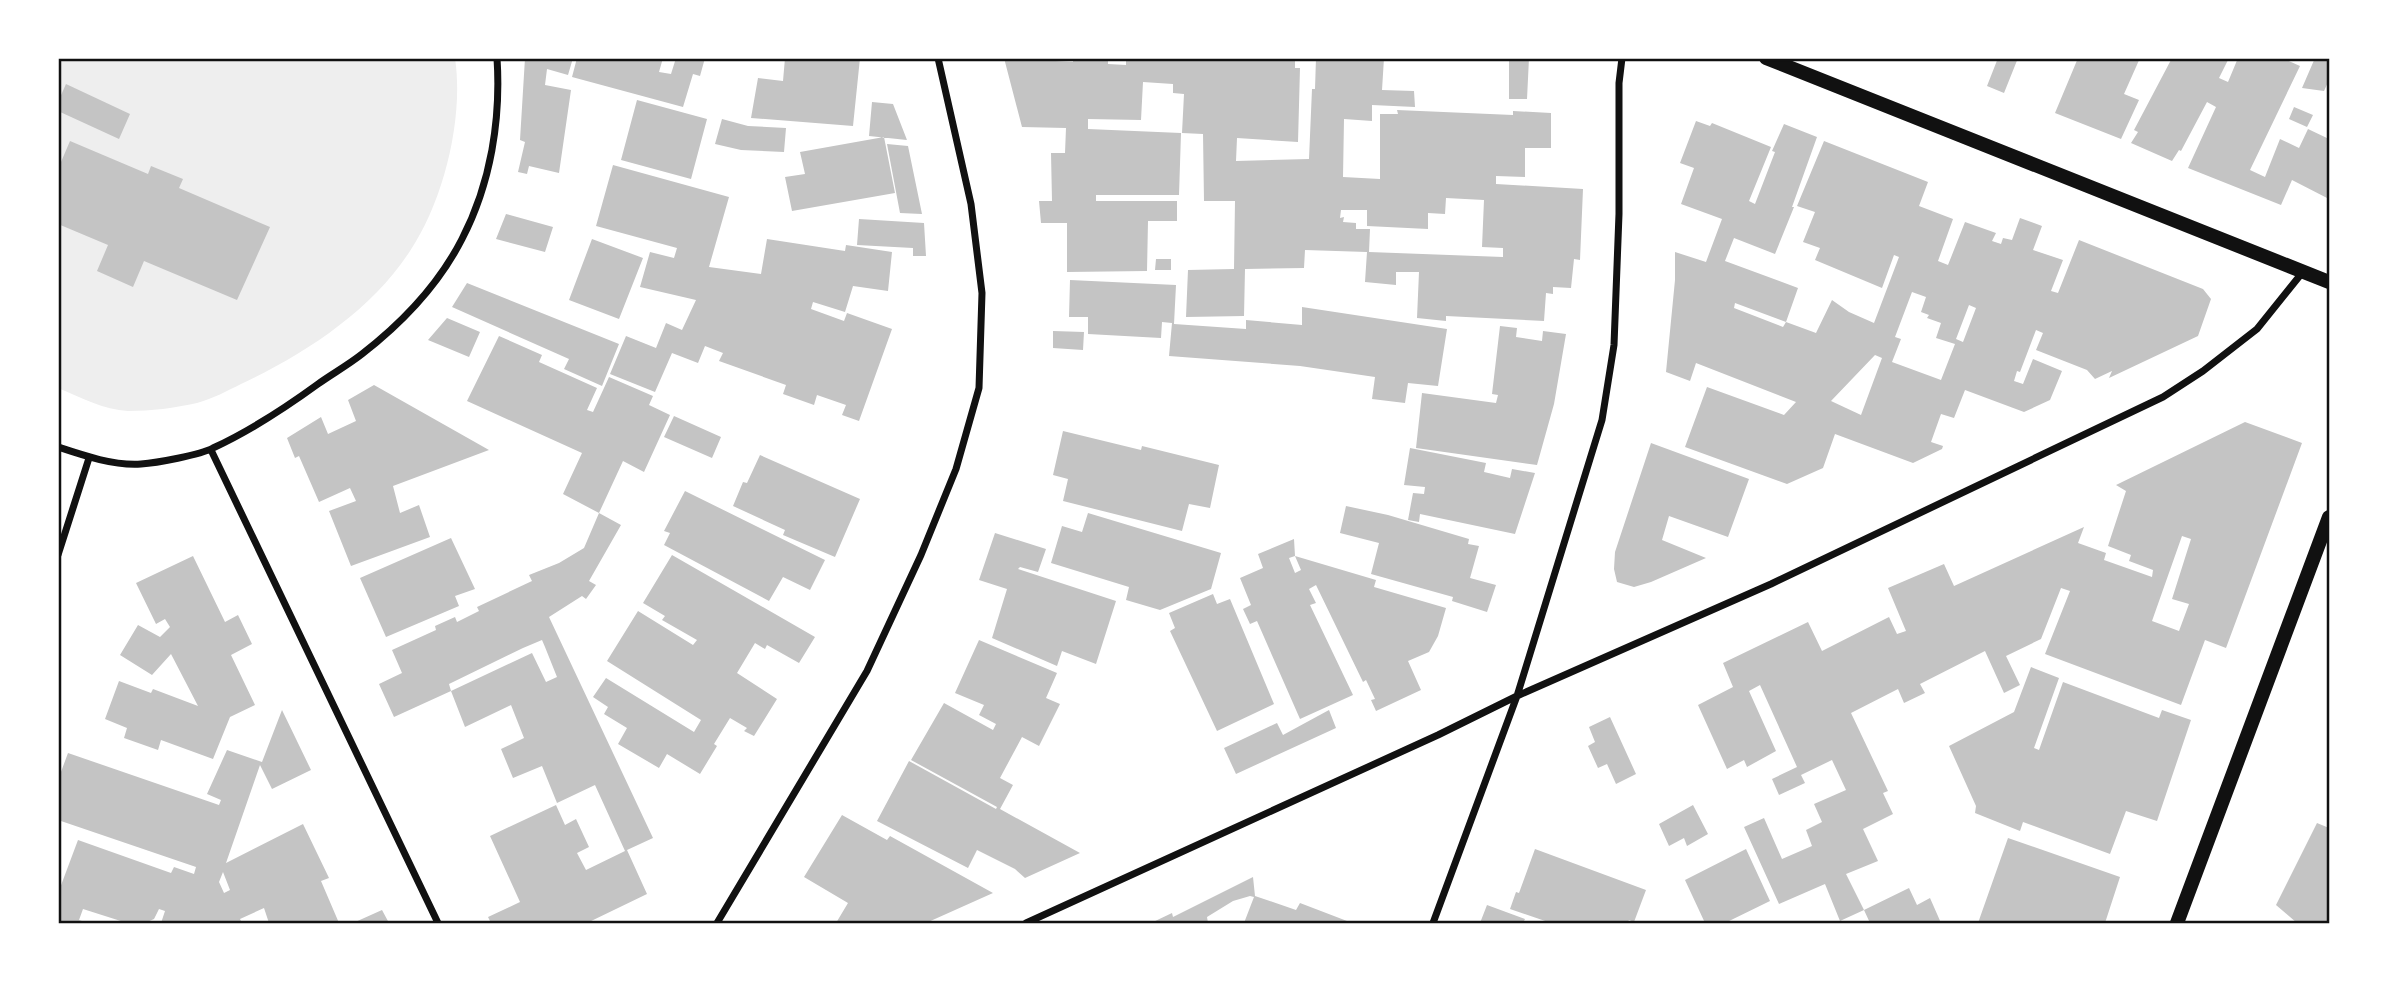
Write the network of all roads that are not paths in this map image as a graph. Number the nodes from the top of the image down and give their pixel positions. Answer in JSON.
{"nodes":[{"id":1,"x":497,"y":58,"type":"edge"},
{"id":2,"x":938,"y":58,"type":"edge"},
{"id":3,"x":1622,"y":58,"type":"edge"},
{"id":4,"x":1766,"y":58,"type":"edge"},
{"id":5,"x":2302,"y":273,"type":"junction"},
{"id":6,"x":2329,"y":282,"type":"edge"},
{"id":7,"x":58,"y":447,"type":"edge"},
{"id":8,"x":211,"y":450,"type":"junction"},
{"id":9,"x":89,"y":458,"type":"junction"},
{"id":10,"x":2329,"y":517,"type":"edge"},
{"id":11,"x":58,"y":555,"type":"edge"},
{"id":12,"x":1517,"y":696,"type":"junction"},
{"id":13,"x":438,"y":923,"type":"edge"},
{"id":14,"x":717,"y":923,"type":"edge"},
{"id":15,"x":1026,"y":923,"type":"edge"},
{"id":16,"x":1433,"y":923,"type":"edge"},
{"id":17,"x":2177,"y":923,"type":"edge"}],
"edges":[{"from":1,"to":8,"type":"street"},
{"from":2,"to":14,"type":"street"},
{"from":3,"to":12,"type":"street"},
{"from":4,"to":5,"type":"main road"},
{"from":5,"to":6,"type":"main road"},
{"from":5,"to":12,"type":"street"},
{"from":7,"to":9,"type":"street"},
{"from":8,"to":9,"type":"street"},
{"from":8,"to":13,"type":"street"},
{"from":9,"to":11,"type":"street"},
{"from":10,"to":17,"type":"main road"},
{"from":12,"to":15,"type":"street"},
{"from":12,"to":16,"type":"street"}]}
